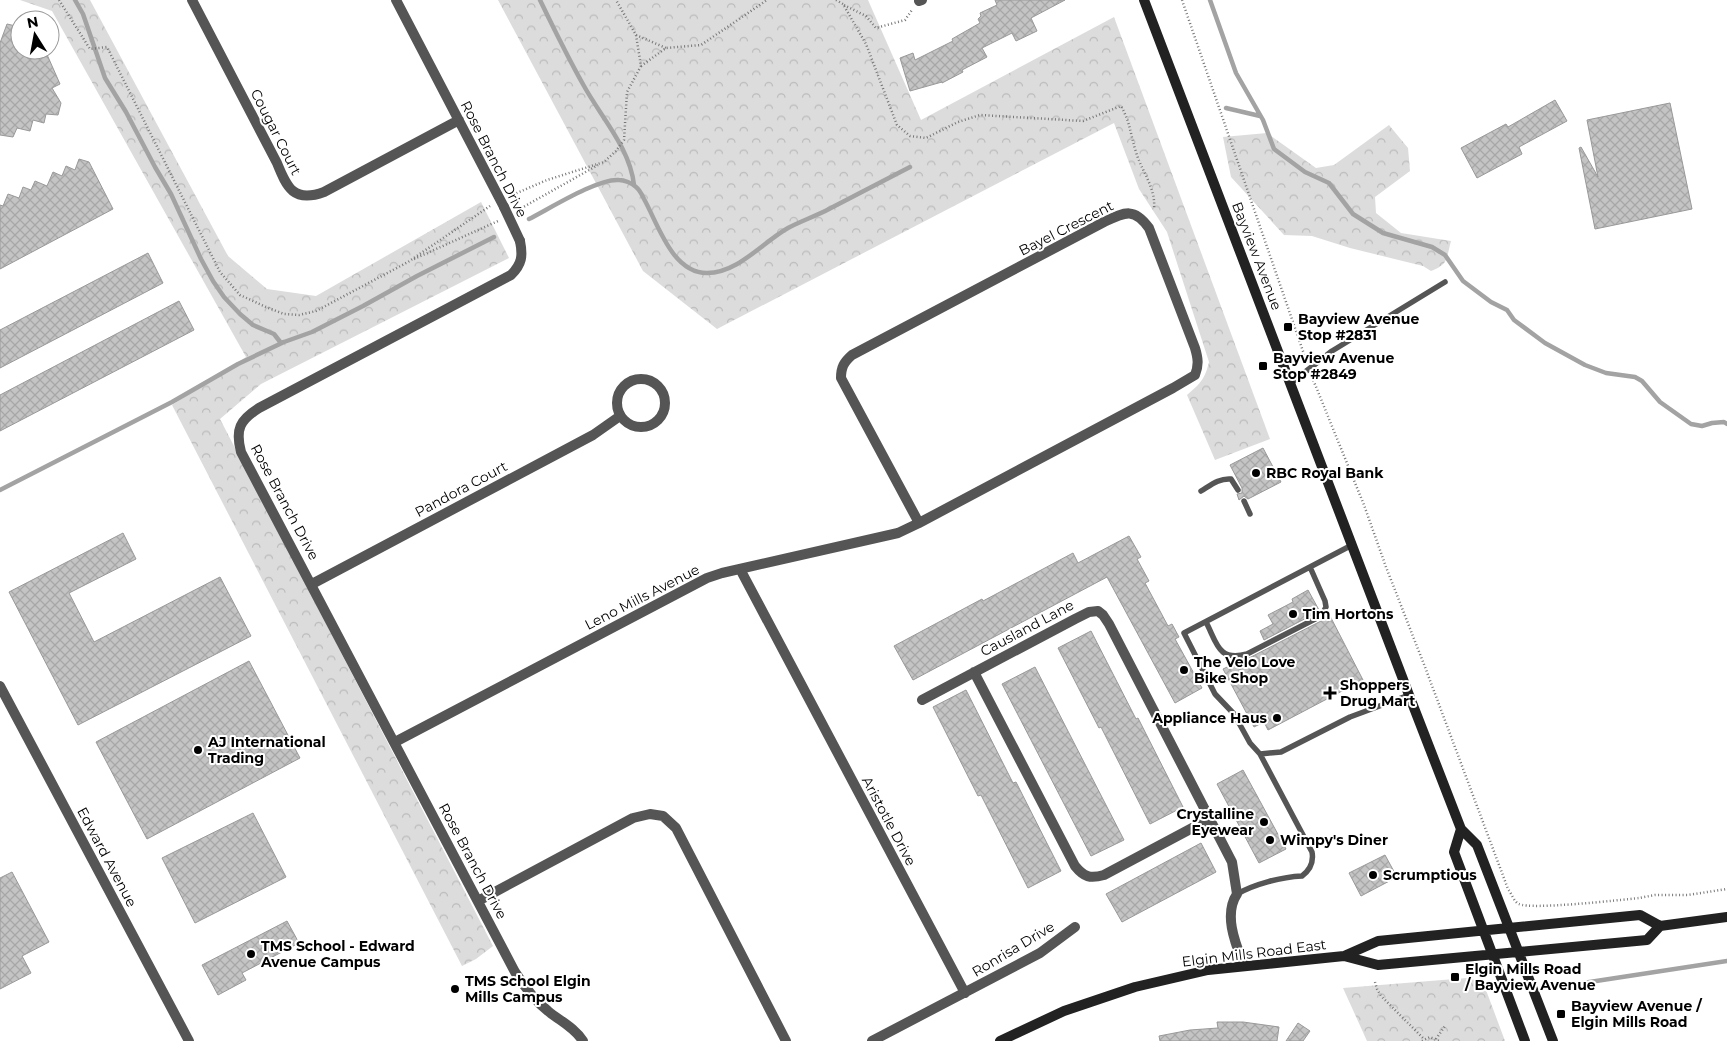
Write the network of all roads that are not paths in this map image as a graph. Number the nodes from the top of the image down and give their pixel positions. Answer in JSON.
{"nodes":[{"id":1,"x":192,"y":0,"type":"edge"},
{"id":2,"x":396,"y":0,"type":"edge"},
{"id":3,"x":1144,"y":0,"type":"edge"},
{"id":4,"x":459,"y":120,"type":"junction"},
{"id":5,"x":1445,"y":282,"type":"dead end"},
{"id":6,"x":1291,"y":384,"type":"junction"},
{"id":7,"x":620,"y":416,"type":"junction"},
{"id":8,"x":1238,"y":490,"type":"dead end"},
{"id":9,"x":1202,"y":491,"type":"dead end"},
{"id":10,"x":1244,"y":501,"type":"dead end"},
{"id":11,"x":1250,"y":514,"type":"dead end"},
{"id":12,"x":919,"y":523,"type":"junction"},
{"id":13,"x":1352,"y":545,"type":"junction"},
{"id":14,"x":1310,"y":567,"type":"junction"},
{"id":15,"x":740,"y":569,"type":"junction"},
{"id":16,"x":312,"y":584,"type":"junction"},
{"id":17,"x":1206,"y":622,"type":"junction"},
{"id":18,"x":974,"y":672,"type":"junction"},
{"id":19,"x":0,"y":686,"type":"edge"},
{"id":20,"x":1409,"y":695,"type":"junction"},
{"id":21,"x":922,"y":700,"type":"dead end"},
{"id":22,"x":395,"y":742,"type":"junction"},
{"id":23,"x":1260,"y":754,"type":"junction"},
{"id":24,"x":1210,"y":818,"type":"junction"},
{"id":25,"x":1462,"y":829,"type":"junction"},
{"id":26,"x":1237,"y":894,"type":"junction"},
{"id":27,"x":478,"y":901,"type":"junction"},
{"id":28,"x":1727,"y":916,"type":"edge"},
{"id":29,"x":1660,"y":926,"type":"junction"},
{"id":30,"x":1075,"y":927,"type":"dead end"},
{"id":31,"x":1509,"y":928,"type":"junction"},
{"id":32,"x":1484,"y":931,"type":"junction"},
{"id":33,"x":1519,"y":953,"type":"junction"},
{"id":34,"x":1493,"y":955,"type":"junction"},
{"id":35,"x":1344,"y":956,"type":"junction"},
{"id":36,"x":1244,"y":966,"type":"junction"},
{"id":37,"x":964,"y":993,"type":"junction"},
{"id":38,"x":189,"y":1041,"type":"edge"},
{"id":39,"x":583,"y":1041,"type":"edge"},
{"id":40,"x":786,"y":1041,"type":"edge"},
{"id":41,"x":872,"y":1041,"type":"edge"},
{"id":42,"x":1000,"y":1041,"type":"edge"},
{"id":43,"x":1525,"y":1041,"type":"edge"},
{"id":44,"x":1553,"y":1041,"type":"edge"}],
"edges":[{"from":1,"to":4,"type":"street","name":"Cougar Court"},
{"from":2,"to":4,"type":"street","name":"Rose Branch Drive"},
{"from":3,"to":6,"type":"main road","name":"Bayview Avenue"},
{"from":4,"to":16,"type":"street","name":"Rose Branch Drive","bridge":true},
{"from":5,"to":6,"type":"lane"},
{"from":6,"to":13,"type":"main road","name":"Bayview Avenue"},
{"from":7,"to":7,"type":"street"},
{"from":7,"to":16,"type":"street","name":"Pandora Court"},
{"from":8,"to":9,"type":"lane"},
{"from":10,"to":11,"type":"lane"},
{"from":12,"to":12,"type":"street","name":"Bayel Crescent"},
{"from":12,"to":15,"type":"street","name":"Leno Mills Avenue"},
{"from":13,"to":14,"type":"lane"},
{"from":13,"to":20,"type":"main road","name":"Bayview Avenue"},
{"from":14,"to":17,"type":"lane"},
{"from":14,"to":17,"type":"lane"},
{"from":15,"to":22,"type":"street","name":"Leno Mills Avenue"},
{"from":15,"to":37,"type":"street","name":"Aristotle Drive"},
{"from":16,"to":22,"type":"street","name":"Rose Branch Drive"},
{"from":17,"to":23,"type":"lane"},
{"from":18,"to":21,"type":"street","name":"Causland Lane"},
{"from":18,"to":24,"type":"street","name":"Causland Lane"},
{"from":18,"to":24,"type":"street","name":"Causland Lane"},
{"from":19,"to":38,"type":"street","name":"Edward Avenue"},
{"from":20,"to":23,"type":"lane"},
{"from":20,"to":25,"type":"main road","name":"Bayview Avenue"},
{"from":22,"to":27,"type":"street","name":"Rose Branch Drive"},
{"from":23,"to":26,"type":"lane"},
{"from":24,"to":26,"type":"street","name":"Causland Lane"},
{"from":25,"to":31,"type":"main road","name":"Bayview Avenue"},
{"from":25,"to":32,"type":"main road"},
{"from":26,"to":36,"type":"street","name":"Causland Lane"},
{"from":27,"to":39,"type":"street","name":"Rose Branch Drive"},
{"from":27,"to":40,"type":"street"},
{"from":28,"to":29,"type":"main road","name":"Elgin Mills Road East"},
{"from":29,"to":31,"type":"main road","name":"Elgin Mills Road East"},
{"from":29,"to":33,"type":"main road","name":"Elgin Mills Road East"},
{"from":30,"to":37,"type":"street","name":"Ronrisa Drive"},
{"from":31,"to":32,"type":"main road","name":"Elgin Mills Road East"},
{"from":31,"to":33,"type":"main road","name":"Bayview Avenue"},
{"from":32,"to":34,"type":"main road"},
{"from":32,"to":35,"type":"main road","name":"Elgin Mills Road East"},
{"from":33,"to":34,"type":"main road","name":"Elgin Mills Road East"},
{"from":33,"to":44,"type":"main road","name":"Bayview Avenue"},
{"from":34,"to":35,"type":"main road","name":"Elgin Mills Road East"},
{"from":34,"to":43,"type":"main road"},
{"from":35,"to":36,"type":"main road","name":"Elgin Mills Road East"},
{"from":36,"to":42,"type":"main road","name":"Elgin Mills Road East"},
{"from":37,"to":41,"type":"street"}]}
